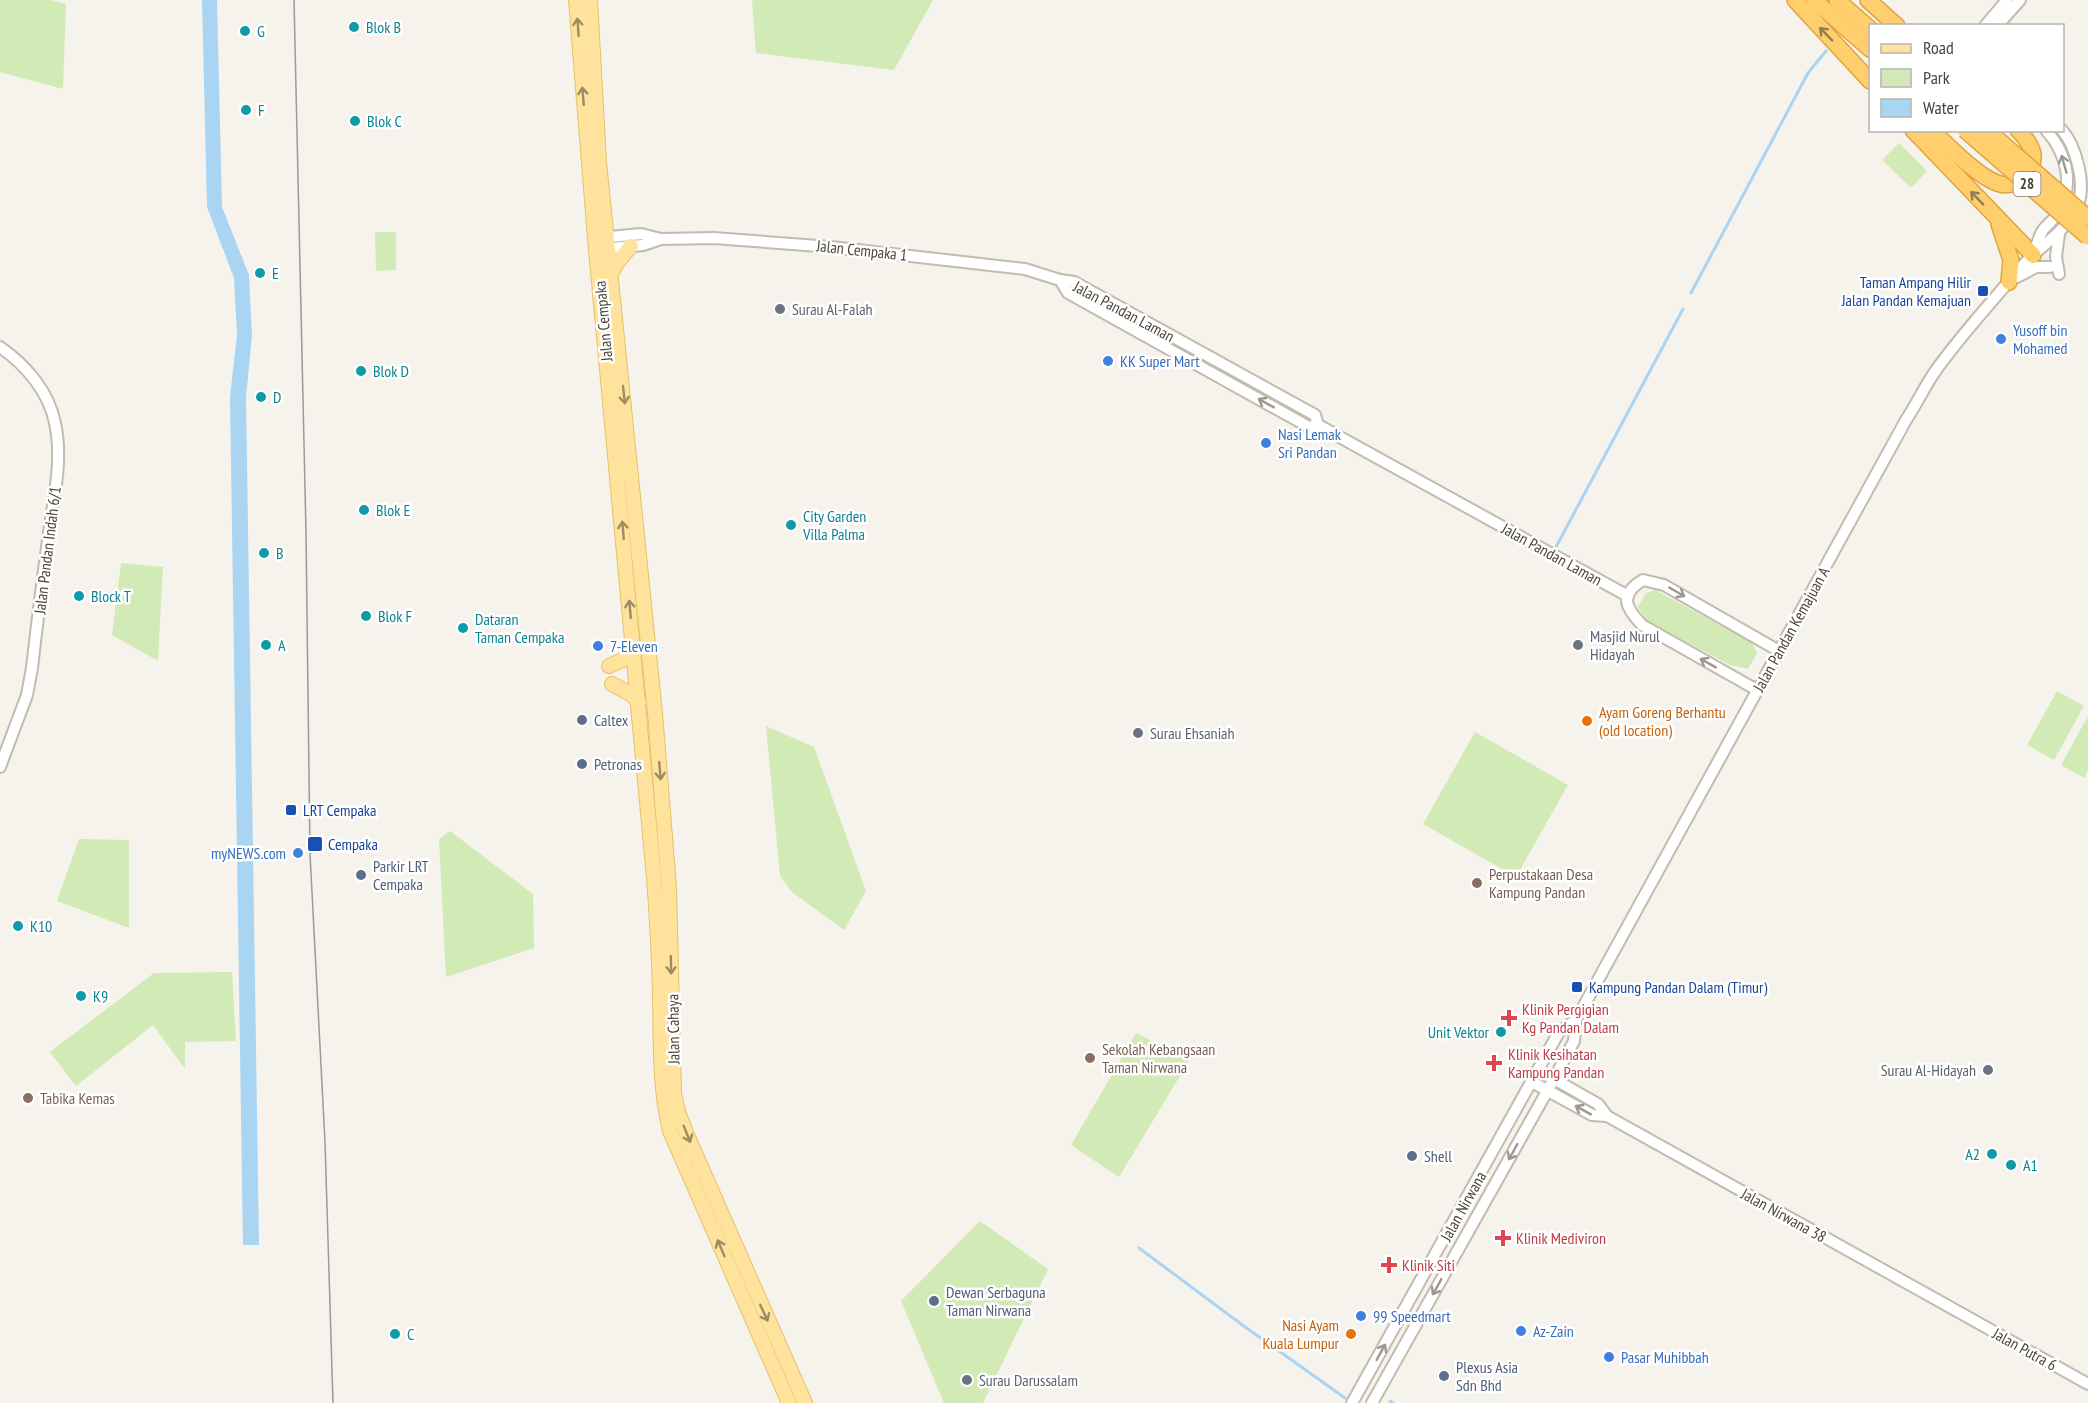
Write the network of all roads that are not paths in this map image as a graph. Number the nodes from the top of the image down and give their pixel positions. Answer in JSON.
{"nodes":[{"id":1,"x":576,"y":0,"type":"edge"},
{"id":2,"x":590,"y":0,"type":"edge"},
{"id":3,"x":1795,"y":0,"type":"edge"},
{"id":4,"x":1814,"y":0,"type":"edge"},
{"id":5,"x":1837,"y":0,"type":"edge"},
{"id":6,"x":1868,"y":0,"type":"edge"},
{"id":7,"x":2007,"y":0,"type":"edge"},
{"id":8,"x":2020,"y":0,"type":"edge"},
{"id":9,"x":1895,"y":24,"type":"edge"},
{"id":10,"x":1987,"y":24,"type":"edge"},
{"id":11,"x":1999,"y":24,"type":"edge"},
{"id":12,"x":1869,"y":28,"type":"edge"},
{"id":13,"x":1869,"y":48,"type":"edge"},
{"id":14,"x":1869,"y":78,"type":"edge"},
{"id":15,"x":1915,"y":132,"type":"edge"},
{"id":16,"x":1933,"y":132,"type":"edge"},
{"id":17,"x":1967,"y":132,"type":"edge"},
{"id":18,"x":1990,"y":132,"type":"edge"},
{"id":19,"x":2020,"y":132,"type":"edge"},
{"id":20,"x":2047,"y":132,"type":"edge"},
{"id":21,"x":2063,"y":132,"type":"edge"},
{"id":22,"x":2088,"y":218,"type":"edge"},
{"id":23,"x":1998,"y":219,"type":"junction"},
{"id":24,"x":2059,"y":234,"type":"junction"},
{"id":25,"x":2088,"y":237,"type":"edge"},
{"id":26,"x":661,"y":239,"type":"junction"},
{"id":27,"x":602,"y":243,"type":"junction"},
{"id":28,"x":631,"y":246,"type":"junction"},
{"id":29,"x":2033,"y":255,"type":"junction"},
{"id":30,"x":2050,"y":267,"type":"dead end"},
{"id":31,"x":611,"y":274,"type":"junction"},
{"id":32,"x":2059,"y":274,"type":"dead end"},
{"id":33,"x":1060,"y":280,"type":"joint"},
{"id":34,"x":2009,"y":282,"type":"junction"},
{"id":35,"x":0,"y":348,"type":"edge"},
{"id":36,"x":1628,"y":596,"type":"junction"},
{"id":37,"x":647,"y":630,"type":"junction"},
{"id":38,"x":632,"y":641,"type":"junction"},
{"id":39,"x":1779,"y":651,"type":"junction"},
{"id":40,"x":609,"y":666,"type":"dead end"},
{"id":41,"x":637,"y":678,"type":"junction"},
{"id":42,"x":612,"y":684,"type":"dead end"},
{"id":43,"x":1757,"y":690,"type":"junction"},
{"id":44,"x":639,"y":702,"type":"junction"},
{"id":45,"x":655,"y":712,"type":"junction"},
{"id":46,"x":0,"y":767,"type":"edge"},
{"id":47,"x":1576,"y":1020,"type":"junction"},
{"id":48,"x":1562,"y":1063,"type":"junction"},
{"id":49,"x":1538,"y":1070,"type":"junction"},
{"id":50,"x":1554,"y":1079,"type":"junction"},
{"id":51,"x":1532,"y":1082,"type":"junction"},
{"id":52,"x":1568,"y":1088,"type":"junction"},
{"id":53,"x":1548,"y":1091,"type":"junction"},
{"id":54,"x":1562,"y":1098,"type":"junction"},
{"id":55,"x":1540,"y":1103,"type":"junction"},
{"id":56,"x":1607,"y":1116,"type":"junction"},
{"id":57,"x":1962,"y":1314,"type":"joint"},
{"id":58,"x":2088,"y":1384,"type":"edge"},
{"id":59,"x":803,"y":1400,"type":"edge"},
{"id":60,"x":788,"y":1401,"type":"edge"},
{"id":61,"x":1352,"y":1403,"type":"edge"},
{"id":62,"x":1372,"y":1403,"type":"edge"}],
"edges":[{"from":27,"to":1,"type":"main road","name":"Jalan Cempaka","one_way":true},
{"from":2,"to":27,"type":"main road","name":"Jalan Cempaka"},
{"from":14,"to":3,"type":"highway","one_way":true},
{"from":4,"to":13,"type":"highway"},
{"from":5,"to":12,"type":"highway"},
{"from":6,"to":9,"type":"highway"},
{"from":7,"to":10,"type":"street"},
{"from":8,"to":11,"type":"street"},
{"from":23,"to":15,"type":"highway","one_way":true},
{"from":16,"to":19,"type":"highway"},
{"from":17,"to":25,"type":"highway","number":"28","bridge":true},
{"from":18,"to":22,"type":"highway","number":"28","bridge":true},
{"from":29,"to":20,"type":"street","name":"Jalan Pandan Kemajuan A","one_way":true},
{"from":21,"to":24,"type":"street","name":"Jalan Pandan Kemajuan A"},
{"from":23,"to":29,"type":"highway"},
{"from":23,"to":34,"type":"highway"},
{"from":24,"to":29,"type":"street","name":"Jalan Pandan Kemajuan A"},
{"from":24,"to":32,"type":"street"},
{"from":26,"to":27,"type":"street","name":"Jalan Cempaka 1"},
{"from":26,"to":28,"type":"street","name":"Jalan Cempaka 1"},
{"from":26,"to":33,"type":"street","name":"Jalan Cempaka 1"},
{"from":27,"to":28,"type":"street","name":"Jalan Cempaka 1"},
{"from":27,"to":31,"type":"main road","name":"Jalan Cempaka"},
{"from":38,"to":27,"type":"main road","name":"Jalan Cempaka","one_way":true},
{"from":28,"to":31,"type":"main road"},
{"from":29,"to":34,"type":"street","name":"Jalan Pandan Kemajuan A"},
{"from":30,"to":34,"type":"street"},
{"from":31,"to":37,"type":"main road","name":"Jalan Cempaka","one_way":true},
{"from":33,"to":36,"type":"street","name":"Jalan Pandan Laman"},
{"from":34,"to":39,"type":"street","name":"Jalan Pandan Kemajuan A"},
{"from":35,"to":46,"type":"street","name":"Jalan Pandan Indah 6/1"},
{"from":36,"to":39,"type":"street","one_way":true},
{"from":43,"to":36,"type":"street","one_way":true},
{"from":37,"to":41,"type":"main road"},
{"from":37,"to":45,"type":"main road","name":"Jalan Cahaya"},
{"from":38,"to":40,"type":"main road"},
{"from":38,"to":41,"type":"main road","name":"Jalan Cahaya"},
{"from":39,"to":43,"type":"street","name":"Jalan Pandan Kemajuan A"},
{"from":41,"to":44,"type":"main road","name":"Jalan Cahaya"},
{"from":41,"to":45,"type":"main road"},
{"from":42,"to":44,"type":"main road"},
{"from":43,"to":47,"type":"street","name":"Jalan Pandan Kemajuan A"},
{"from":60,"to":44,"type":"main road","name":"Jalan Cahaya","one_way":true},
{"from":45,"to":59,"type":"main road","name":"Jalan Cahaya","one_way":true},
{"from":47,"to":48,"type":"street","name":"Jalan Pandan Kemajuan A"},
{"from":47,"to":49,"type":"street","name":"Jalan Pandan Kemajuan A"},
{"from":48,"to":50,"type":"street","name":"Jalan Pandan Kemajuan A"},
{"from":48,"to":52,"type":"street"},
{"from":49,"to":50,"type":"street","name":"Jalan Nirwana 38"},
{"from":49,"to":51,"type":"street","name":"Jalan Nirwana"},
{"from":50,"to":52,"type":"street","name":"Jalan Nirwana 38"},
{"from":50,"to":53,"type":"street","name":"Jalan Nirwana"},
{"from":51,"to":53,"type":"street","name":"Jalan Nirwana 38"},
{"from":61,"to":51,"type":"street","name":"Jalan Nirwana","one_way":true},
{"from":52,"to":56,"type":"street","name":"Jalan Nirwana 38"},
{"from":53,"to":54,"type":"street","name":"Jalan Nirwana 38"},
{"from":53,"to":55,"type":"street","name":"Jalan Nirwana"},
{"from":54,"to":55,"type":"street"},
{"from":56,"to":54,"type":"street","name":"Jalan Nirwana 38","one_way":true},
{"from":55,"to":62,"type":"street","name":"Jalan Nirwana","one_way":true},
{"from":56,"to":57,"type":"street","name":"Jalan Nirwana 38"},
{"from":57,"to":58,"type":"street","name":"Jalan Putra 6"}]}
